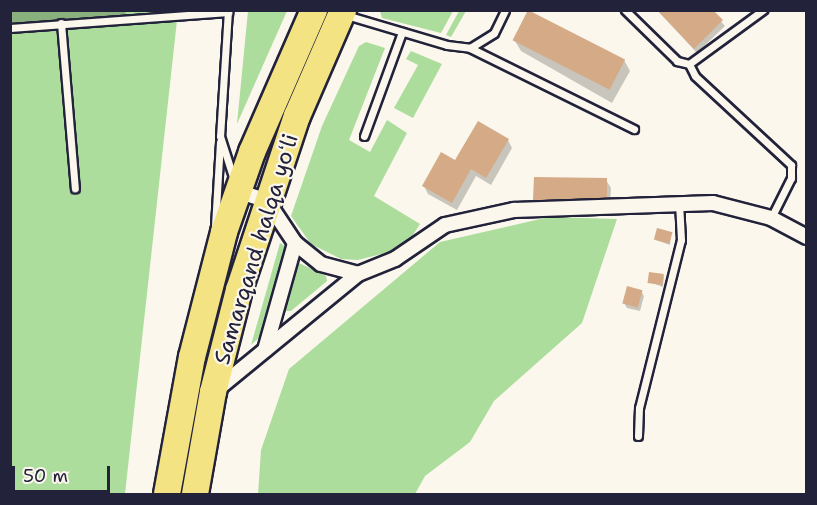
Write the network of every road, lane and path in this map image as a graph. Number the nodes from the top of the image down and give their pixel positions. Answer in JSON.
{"nodes":[{"id":1,"x":314,"y":10,"type":"edge"},
{"id":2,"x":505,"y":10,"type":"edge"},
{"id":3,"x":625,"y":10,"type":"edge"},
{"id":4,"x":763,"y":10,"type":"edge"},
{"id":5,"x":228,"y":11,"type":"edge"},
{"id":6,"x":342,"y":12,"type":"edge"},
{"id":7,"x":144,"y":13,"type":"edge"},
{"id":8,"x":61,"y":23,"type":"junction"},
{"id":9,"x":10,"y":28,"type":"edge"},
{"id":10,"x":402,"y":32,"type":"junction"},
{"id":11,"x":470,"y":48,"type":"junction"},
{"id":12,"x":689,"y":64,"type":"junction"},
{"id":13,"x":634,"y":129,"type":"dead end"},
{"id":14,"x":220,"y":136,"type":"junction"},
{"id":15,"x":364,"y":136,"type":"dead end"},
{"id":16,"x":75,"y":188,"type":"dead end"},
{"id":17,"x":237,"y":191,"type":"junction"},
{"id":18,"x":267,"y":201,"type":"junction"},
{"id":19,"x":680,"y":204,"type":"junction"},
{"id":20,"x":771,"y":218,"type":"junction"},
{"id":21,"x":807,"y":237,"type":"edge"},
{"id":22,"x":295,"y":243,"type":"junction"},
{"id":23,"x":213,"y":273,"type":"junction"},
{"id":24,"x":358,"y":274,"type":"junction"},
{"id":25,"x":265,"y":350,"type":"junction"},
{"id":26,"x":213,"y":392,"type":"junction"},
{"id":27,"x":638,"y":436,"type":"dead end"},
{"id":28,"x":167,"y":495,"type":"edge"},
{"id":29,"x":195,"y":495,"type":"edge"}],
"edges":[{"from":1,"to":17,"type":"highway","name":"Samarqand halqa yoʻli"},
{"from":2,"to":11,"type":"lane"},
{"from":3,"to":12,"type":"lane"},
{"from":4,"to":12,"type":"lane"},
{"from":5,"to":7,"type":"lane"},
{"from":5,"to":14,"type":"lane"},
{"from":6,"to":10,"type":"lane"},
{"from":6,"to":18,"type":"highway","name":"Samarqand halqa yoʻli"},
{"from":7,"to":8,"type":"lane"},
{"from":8,"to":9,"type":"lane"},
{"from":8,"to":16,"type":"lane"},
{"from":10,"to":11,"type":"lane"},
{"from":10,"to":15,"type":"lane"},
{"from":11,"to":13,"type":"lane"},
{"from":12,"to":20,"type":"lane"},
{"from":14,"to":17,"type":"lane"},
{"from":14,"to":23,"type":"lane"},
{"from":17,"to":18,"type":"street"},
{"from":17,"to":23,"type":"highway","name":"Samarqand halqa yoʻli"},
{"from":18,"to":22,"type":"street"},
{"from":18,"to":26,"type":"highway","name":"Samarqand halqa yoʻli"},
{"from":19,"to":20,"type":"street"},
{"from":19,"to":24,"type":"street"},
{"from":19,"to":27,"type":"lane"},
{"from":20,"to":21,"type":"street"},
{"from":22,"to":24,"type":"street"},
{"from":22,"to":25,"type":"street"},
{"from":23,"to":28,"type":"highway","name":"Samarqand halqa yoʻli"},
{"from":24,"to":25,"type":"street"},
{"from":25,"to":26,"type":"street"},
{"from":26,"to":29,"type":"highway","name":"Samarqand halqa yoʻli"}]}
